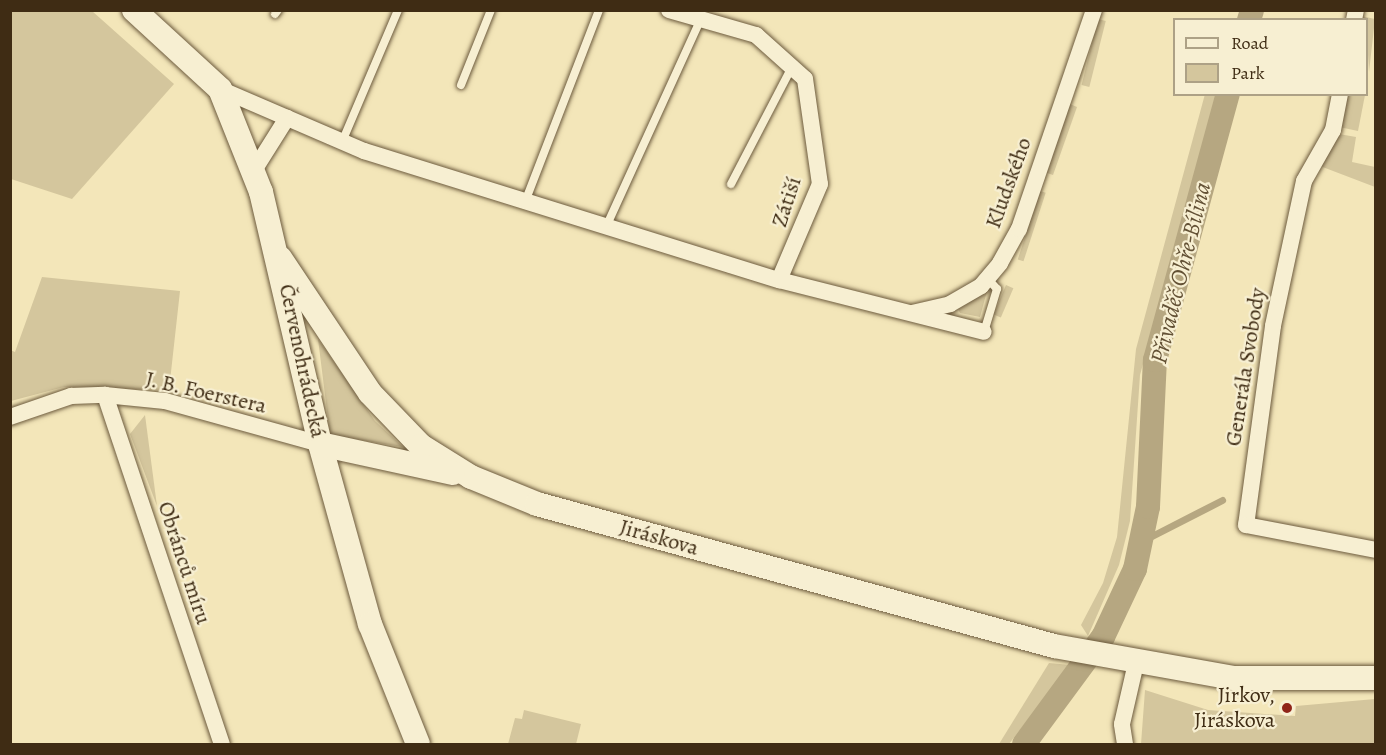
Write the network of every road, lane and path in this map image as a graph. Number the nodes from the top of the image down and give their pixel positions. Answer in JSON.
{"nodes":[{"id":1,"x":134,"y":10,"type":"edge"},
{"id":2,"x":398,"y":10,"type":"edge"},
{"id":3,"x":491,"y":10,"type":"edge"},
{"id":4,"x":599,"y":10,"type":"edge"},
{"id":5,"x":669,"y":10,"type":"edge"},
{"id":6,"x":1094,"y":10,"type":"edge"},
{"id":7,"x":701,"y":20,"type":"junction"},
{"id":8,"x":793,"y":64,"type":"junction"},
{"id":9,"x":461,"y":85,"type":"dead end"},
{"id":10,"x":220,"y":89,"type":"junction"},
{"id":11,"x":1340,"y":96,"type":"edge"},
{"id":12,"x":287,"y":118,"type":"junction"},
{"id":13,"x":342,"y":142,"type":"junction"},
{"id":14,"x":253,"y":172,"type":"junction"},
{"id":15,"x":731,"y":184,"type":"dead end"},
{"id":16,"x":525,"y":202,"type":"junction"},
{"id":17,"x":606,"y":227,"type":"junction"},
{"id":18,"x":280,"y":258,"type":"junction"},
{"id":19,"x":987,"y":278,"type":"junction"},
{"id":20,"x":779,"y":280,"type":"junction"},
{"id":21,"x":905,"y":315,"type":"junction"},
{"id":22,"x":984,"y":332,"type":"joint"},
{"id":23,"x":105,"y":395,"type":"junction"},
{"id":24,"x":10,"y":417,"type":"edge"},
{"id":25,"x":320,"y":444,"type":"junction"},
{"id":26,"x":471,"y":477,"type":"junction"},
{"id":27,"x":1376,"y":550,"type":"edge"},
{"id":28,"x":1132,"y":662,"type":"junction"},
{"id":29,"x":1376,"y":678,"type":"edge"},
{"id":30,"x":222,"y":744,"type":"edge"},
{"id":31,"x":418,"y":744,"type":"edge"},
{"id":32,"x":1125,"y":744,"type":"edge"}],
"edges":[{"from":1,"to":10,"type":"street","name":"Červenohrádecká"},
{"from":2,"to":13,"type":"lane"},
{"from":3,"to":9,"type":"lane"},
{"from":4,"to":16,"type":"lane"},
{"from":5,"to":7,"type":"street","name":"Zátiší"},
{"from":6,"to":19,"type":"street","name":"Kludského"},
{"from":7,"to":8,"type":"street","name":"Zátiší"},
{"from":7,"to":17,"type":"lane"},
{"from":8,"to":15,"type":"lane"},
{"from":8,"to":20,"type":"street","name":"Zátiší"},
{"from":10,"to":12,"type":"street"},
{"from":10,"to":14,"type":"street","name":"Červenohrádecká"},
{"from":11,"to":27,"type":"street","name":"Generála Svobody"},
{"from":12,"to":13,"type":"street"},
{"from":12,"to":14,"type":"street"},
{"from":13,"to":16,"type":"street"},
{"from":14,"to":18,"type":"street","name":"Červenohrádecká"},
{"from":16,"to":17,"type":"street"},
{"from":17,"to":20,"type":"street"},
{"from":18,"to":25,"type":"street","name":"Červenohrádecká"},
{"from":18,"to":26,"type":"street","name":"Jiráskova"},
{"from":19,"to":21,"type":"street","name":"Kludského"},
{"from":19,"to":22,"type":"lane"},
{"from":20,"to":21,"type":"street"},
{"from":21,"to":22,"type":"street"},
{"from":23,"to":24,"type":"street","name":"J. B. Foerstera"},
{"from":23,"to":25,"type":"street","name":"J. B. Foerstera"},
{"from":23,"to":30,"type":"street","name":"Obránců míru"},
{"from":25,"to":26,"type":"street"},
{"from":25,"to":31,"type":"street","name":"Červenohrádecká"},
{"from":26,"to":28,"type":"street","name":"Jiráskova"},
{"from":28,"to":29,"type":"street","name":"Jiráskova"},
{"from":28,"to":32,"type":"street"}]}
